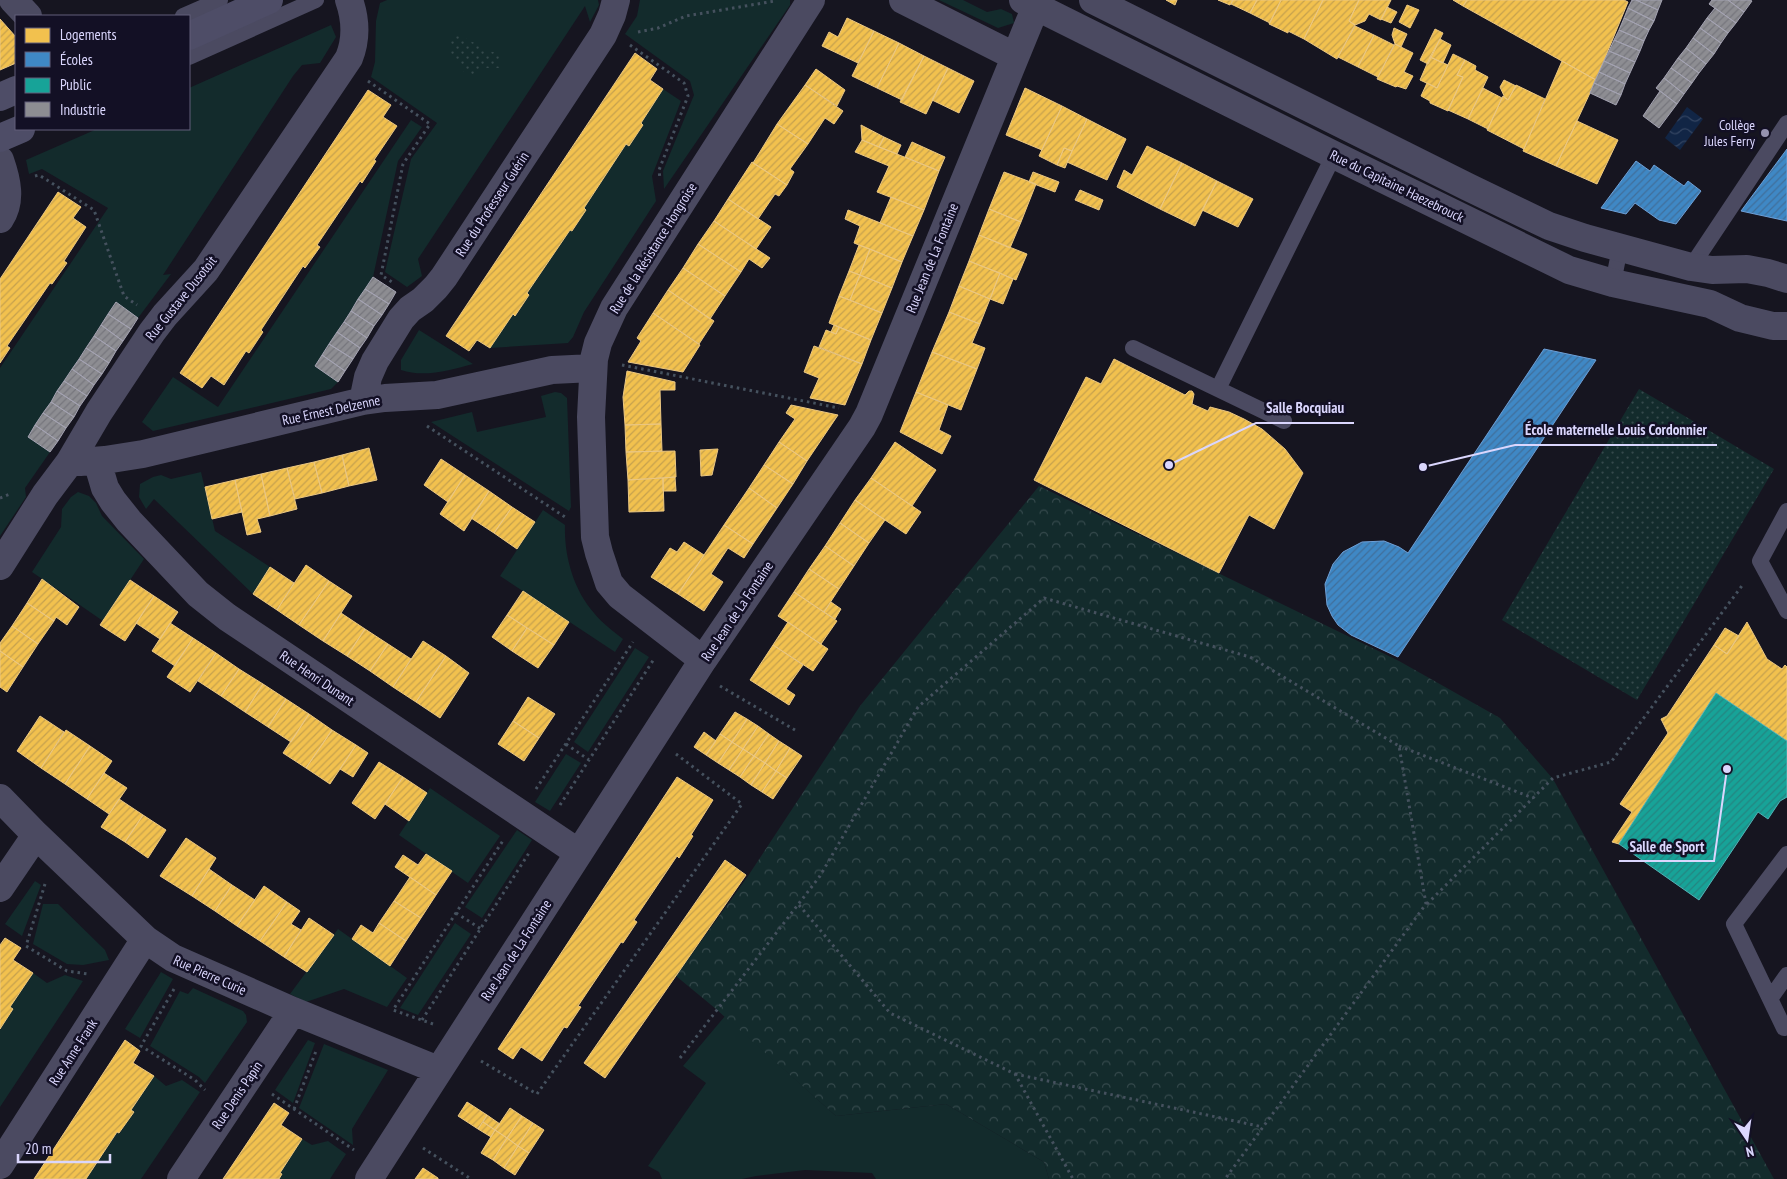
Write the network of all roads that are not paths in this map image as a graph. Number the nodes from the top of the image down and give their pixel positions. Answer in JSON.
{"nodes":[{"id":1,"x":13,"y":0,"type":"edge"},
{"id":2,"x":220,"y":0,"type":"edge"},
{"id":3,"x":269,"y":0,"type":"edge"},
{"id":4,"x":316,"y":0,"type":"edge"},
{"id":5,"x":349,"y":0,"type":"edge"},
{"id":6,"x":616,"y":0,"type":"edge"},
{"id":7,"x":810,"y":0,"type":"edge"},
{"id":8,"x":904,"y":0,"type":"edge"},
{"id":9,"x":1094,"y":0,"type":"edge"},
{"id":10,"x":1029,"y":3,"type":"edge"},
{"id":11,"x":27,"y":15,"type":"edge"},
{"id":12,"x":185,"y":15,"type":"edge"},
{"id":13,"x":190,"y":36,"type":"edge"},
{"id":14,"x":1014,"y":56,"type":"junction"},
{"id":15,"x":190,"y":57,"type":"edge"},
{"id":16,"x":15,"y":90,"type":"edge"},
{"id":17,"x":0,"y":97,"type":"edge"},
{"id":18,"x":1787,"y":124,"type":"edge"},
{"id":19,"x":19,"y":130,"type":"edge"},
{"id":20,"x":0,"y":138,"type":"edge"},
{"id":21,"x":1334,"y":155,"type":"junction"},
{"id":22,"x":0,"y":160,"type":"edge"},
{"id":23,"x":0,"y":219,"type":"edge"},
{"id":24,"x":1620,"y":248,"type":"junction"},
{"id":25,"x":1691,"y":267,"type":"junction"},
{"id":26,"x":1787,"y":279,"type":"edge"},
{"id":27,"x":1613,"y":283,"type":"junction"},
{"id":28,"x":1787,"y":326,"type":"edge"},
{"id":29,"x":1133,"y":348,"type":"dead end"},
{"id":30,"x":594,"y":363,"type":"junction"},
{"id":31,"x":1218,"y":389,"type":"junction"},
{"id":32,"x":363,"y":401,"type":"junction"},
{"id":33,"x":1284,"y":421,"type":"dead end"},
{"id":34,"x":97,"y":461,"type":"junction"},
{"id":35,"x":69,"y":463,"type":"junction"},
{"id":36,"x":1787,"y":511,"type":"edge"},
{"id":37,"x":0,"y":566,"type":"edge"},
{"id":38,"x":1787,"y":611,"type":"edge"},
{"id":39,"x":699,"y":666,"type":"junction"},
{"id":40,"x":0,"y":798,"type":"edge"},
{"id":41,"x":36,"y":835,"type":"junction"},
{"id":42,"x":579,"y":853,"type":"junction"},
{"id":43,"x":1787,"y":854,"type":"edge"},
{"id":44,"x":0,"y":888,"type":"edge"},
{"id":45,"x":145,"y":939,"type":"junction"},
{"id":46,"x":1787,"y":975,"type":"edge"},
{"id":47,"x":1770,"y":999,"type":"junction"},
{"id":48,"x":293,"y":1011,"type":"junction"},
{"id":49,"x":1784,"y":1028,"type":"dead end"},
{"id":50,"x":438,"y":1070,"type":"junction"},
{"id":51,"x":0,"y":1165,"type":"edge"},
{"id":52,"x":181,"y":1179,"type":"edge"},
{"id":53,"x":368,"y":1179,"type":"edge"}],
"edges":[{"from":1,"to":11,"type":"street"},
{"from":2,"to":12,"type":"lane"},
{"from":3,"to":13,"type":"main road"},
{"from":4,"to":15,"type":"lane"},
{"from":5,"to":35,"type":"street","name":"Rue Gustave Dusotoit"},
{"from":6,"to":32,"type":"street","name":"Rue du Professeur Guérin"},
{"from":7,"to":30,"type":"street","name":"Rue de la Résistance Hongroise"},
{"from":8,"to":14,"type":"street"},
{"from":9,"to":24,"type":"street"},
{"from":10,"to":14,"type":"street","name":"Rue Jean de La Fontaine"},
{"from":10,"to":21,"type":"street","name":"Rue du Capitaine Haezebrouck"},
{"from":14,"to":39,"type":"street","name":"Rue Jean de La Fontaine"},
{"from":16,"to":17,"type":"main road"},
{"from":18,"to":25,"type":"lane"},
{"from":19,"to":20,"type":"main road"},
{"from":21,"to":27,"type":"street","name":"Rue du Capitaine Haezebrouck"},
{"from":21,"to":31,"type":"lane"},
{"from":22,"to":23,"type":"street"},
{"from":24,"to":25,"type":"street"},
{"from":24,"to":27,"type":"lane"},
{"from":25,"to":26,"type":"street"},
{"from":27,"to":28,"type":"street","name":"Rue du Capitaine Haezebrouck"},
{"from":29,"to":31,"type":"lane"},
{"from":30,"to":32,"type":"street","name":"Rue Ernest Delzenne"},
{"from":30,"to":39,"type":"street","name":"Rue de la Résistance Hongroise"},
{"from":31,"to":33,"type":"lane"},
{"from":32,"to":34,"type":"street","name":"Rue Ernest Delzenne"},
{"from":34,"to":35,"type":"street","name":"Rue Ernest Delzenne"},
{"from":34,"to":42,"type":"street","name":"Rue Henri Dunant"},
{"from":35,"to":37,"type":"street","name":"Rue Gustave Dusotoit"},
{"from":36,"to":38,"type":"lane"},
{"from":39,"to":42,"type":"street","name":"Rue Jean de La Fontaine"},
{"from":40,"to":41,"type":"street","name":"Rue Pierre Curie"},
{"from":41,"to":44,"type":"street"},
{"from":41,"to":45,"type":"street","name":"Rue Pierre Curie"},
{"from":42,"to":50,"type":"street","name":"Rue Jean de La Fontaine"},
{"from":43,"to":47,"type":"lane"},
{"from":45,"to":48,"type":"street","name":"Rue Pierre Curie"},
{"from":45,"to":51,"type":"street","name":"Rue Anne Frank"},
{"from":46,"to":47,"type":"lane"},
{"from":47,"to":49,"type":"lane"},
{"from":48,"to":50,"type":"street","name":"Rue Pierre Curie"},
{"from":48,"to":52,"type":"street","name":"Rue Denis Papin"},
{"from":50,"to":53,"type":"street","name":"Rue Jean de La Fontaine"}]}
